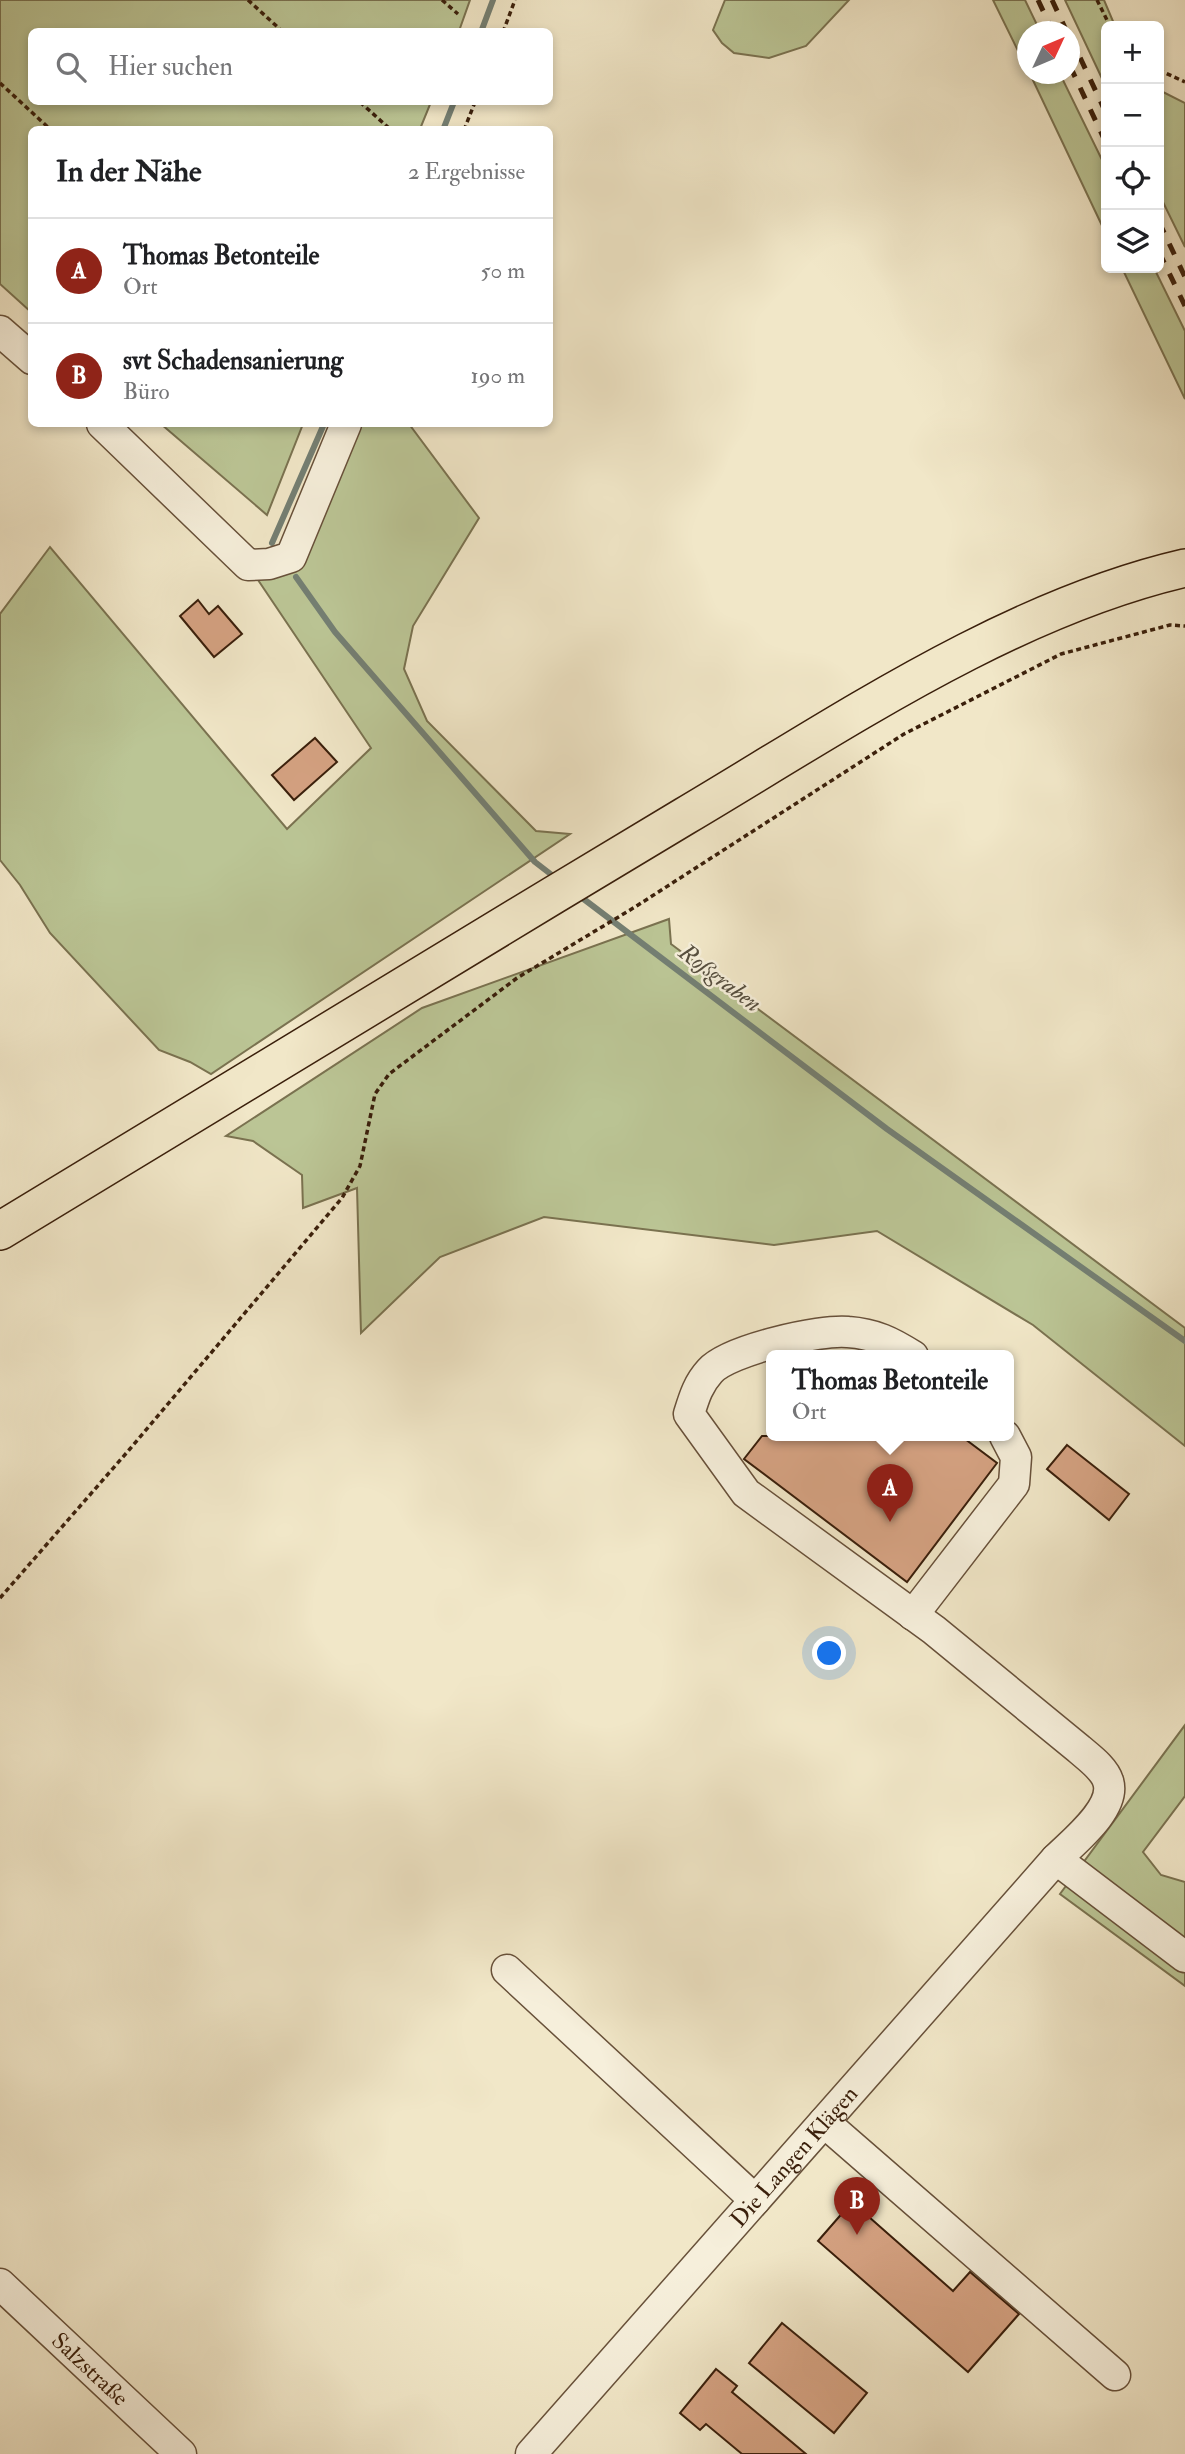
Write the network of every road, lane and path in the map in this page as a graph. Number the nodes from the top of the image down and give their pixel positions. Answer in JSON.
{"nodes":[{"id":1,"x":248,"y":0,"type":"edge"},
{"id":2,"x":442,"y":0,"type":"edge"},
{"id":3,"x":515,"y":0,"type":"edge"},
{"id":4,"x":1097,"y":0,"type":"edge"},
{"id":5,"x":458,"y":15,"type":"dead end"},
{"id":6,"x":1108,"y":21,"type":"edge"},
{"id":7,"x":279,"y":28,"type":"edge"},
{"id":8,"x":504,"y":28,"type":"edge"},
{"id":9,"x":1164,"y":72,"type":"edge"},
{"id":10,"x":1185,"y":82,"type":"edge"},
{"id":11,"x":0,"y":83,"type":"edge"},
{"id":12,"x":363,"y":105,"type":"edge"},
{"id":13,"x":474,"y":105,"type":"edge"},
{"id":14,"x":47,"y":126,"type":"edge"},
{"id":15,"x":387,"y":126,"type":"edge"},
{"id":16,"x":466,"y":126,"type":"edge"},
{"id":17,"x":0,"y":331,"type":"edge"},
{"id":18,"x":28,"y":356,"type":"edge"},
{"id":19,"x":105,"y":427,"type":"edge"},
{"id":20,"x":345,"y":427,"type":"edge"},
{"id":21,"x":1185,"y":568,"type":"edge"},
{"id":22,"x":1185,"y":626,"type":"edge"},
{"id":23,"x":0,"y":1231,"type":"edge"},
{"id":24,"x":903,"y":1350,"type":"edge"},
{"id":25,"x":1008,"y":1441,"type":"edge"},
{"id":26,"x":0,"y":1598,"type":"edge"},
{"id":27,"x":913,"y":1615,"type":"junction"},
{"id":28,"x":1056,"y":1859,"type":"junction"},
{"id":29,"x":1185,"y":1957,"type":"edge"},
{"id":30,"x":506,"y":1970,"type":"dead end"},
{"id":31,"x":824,"y":2122,"type":"junction"},
{"id":32,"x":755,"y":2200,"type":"junction"},
{"id":33,"x":0,"y":2284,"type":"edge"},
{"id":34,"x":1115,"y":2375,"type":"dead end"},
{"id":35,"x":181,"y":2454,"type":"edge"},
{"id":36,"x":531,"y":2454,"type":"edge"}],
"edges":[{"from":1,"to":7,"type":"path"},
{"from":2,"to":5,"type":"path"},
{"from":3,"to":8,"type":"path"},
{"from":4,"to":6,"type":"path"},
{"from":9,"to":10,"type":"path"},
{"from":11,"to":14,"type":"path"},
{"from":12,"to":15,"type":"path"},
{"from":13,"to":16,"type":"path"},
{"from":17,"to":18,"type":"street"},
{"from":19,"to":20,"type":"street"},
{"from":21,"to":23,"type":"main road"},
{"from":22,"to":26,"type":"path"},
{"from":24,"to":27,"type":"street"},
{"from":25,"to":27,"type":"street"},
{"from":27,"to":28,"type":"street","name":"Die Langen Klägen"},
{"from":28,"to":29,"type":"street"},
{"from":28,"to":31,"type":"street","name":"Die Langen Klägen"},
{"from":30,"to":32,"type":"street"},
{"from":31,"to":32,"type":"street","name":"Die Langen Klägen"},
{"from":31,"to":34,"type":"street"},
{"from":32,"to":36,"type":"street","name":"Die Langen Klägen"},
{"from":33,"to":35,"type":"street","name":"Salzstraße"}]}
